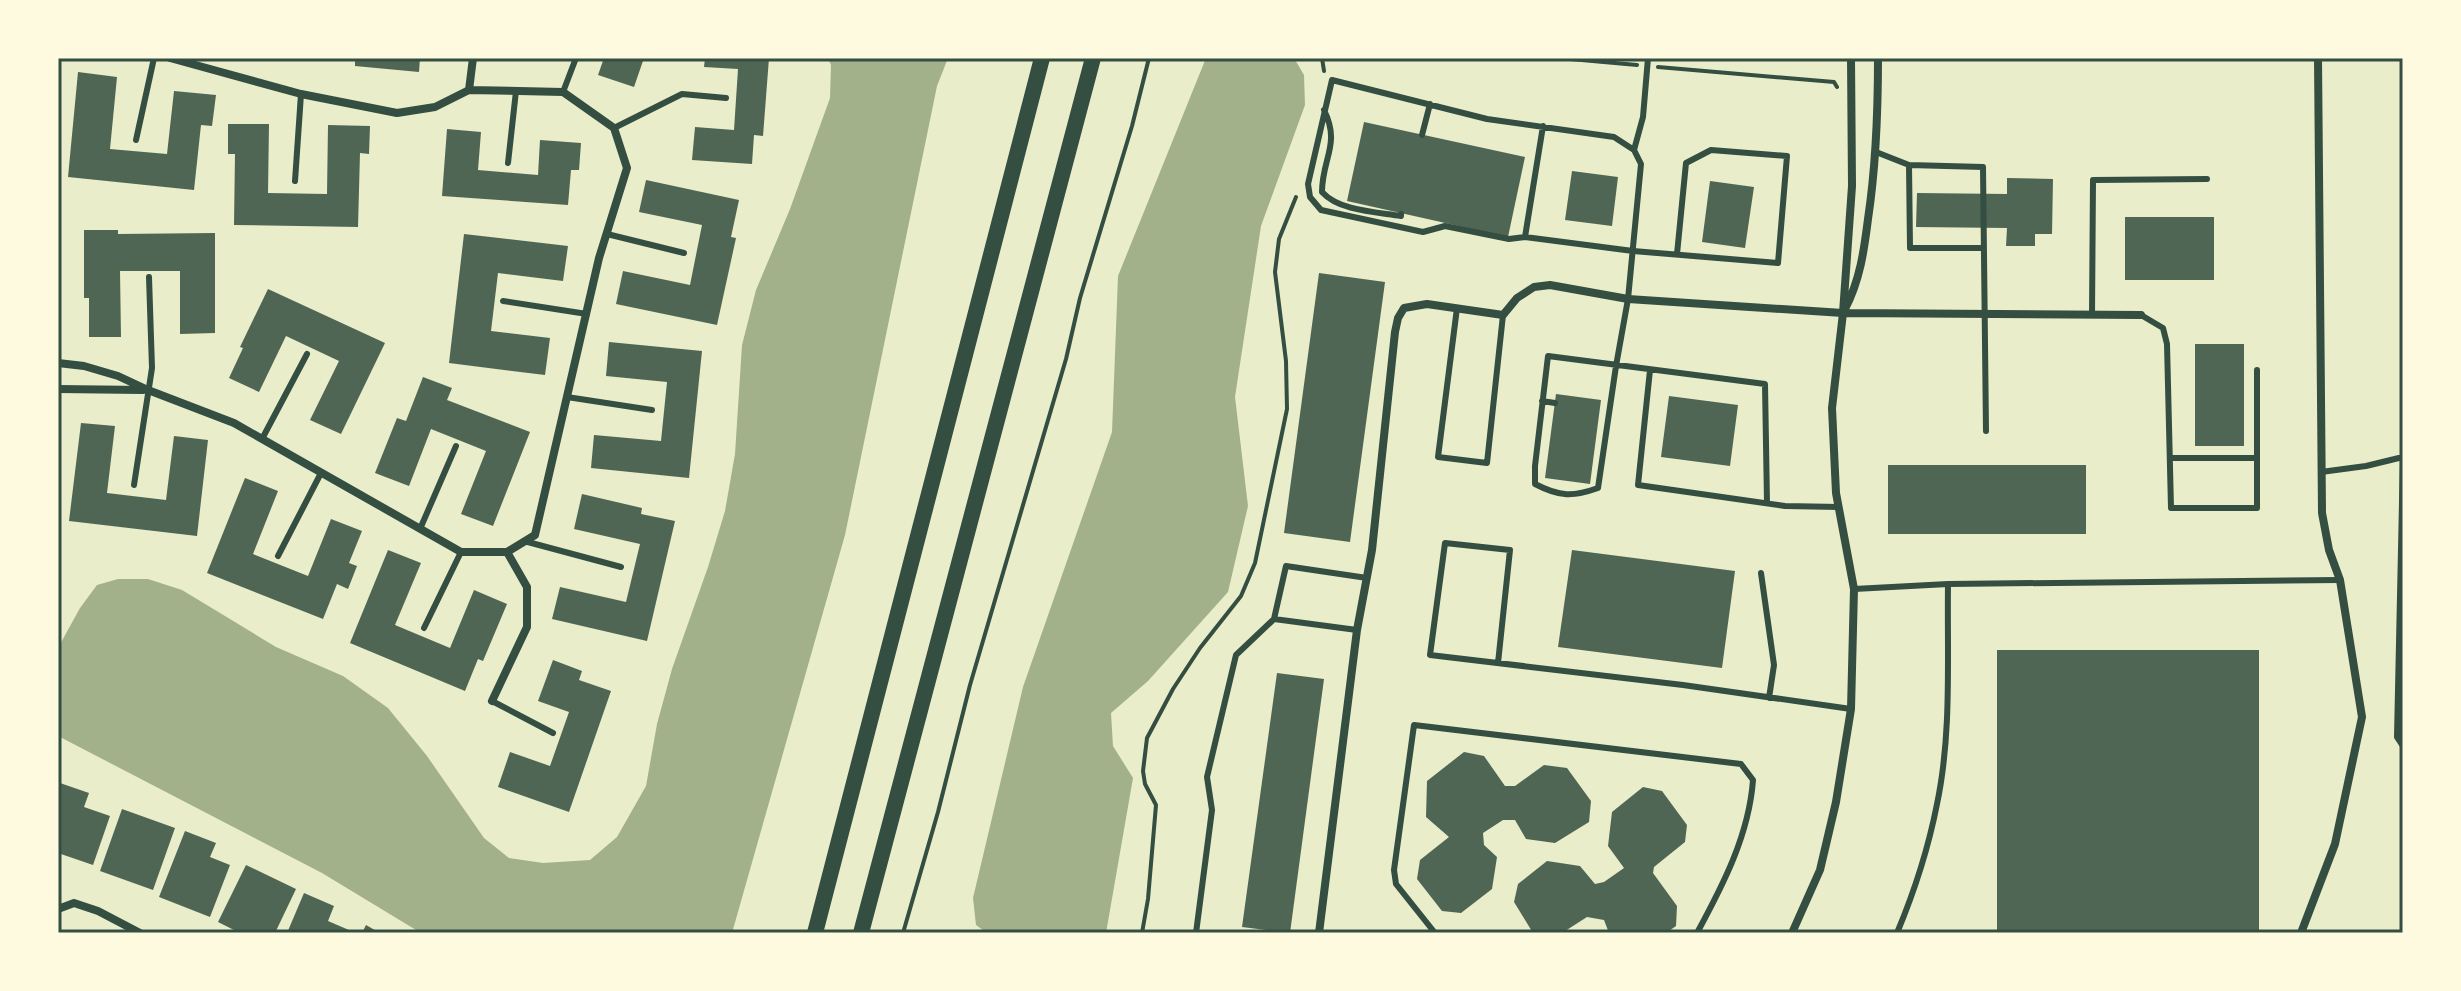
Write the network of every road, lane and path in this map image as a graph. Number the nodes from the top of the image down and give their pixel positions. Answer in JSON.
{"nodes":[{"id":1,"x":154,"y":58,"type":"edge"},
{"id":2,"x":473,"y":58,"type":"edge"},
{"id":3,"x":576,"y":58,"type":"edge"},
{"id":4,"x":1042,"y":58,"type":"edge"},
{"id":5,"x":1093,"y":58,"type":"edge"},
{"id":6,"x":1149,"y":58,"type":"edge"},
{"id":7,"x":1322,"y":58,"type":"edge"},
{"id":8,"x":1559,"y":58,"type":"edge"},
{"id":9,"x":1851,"y":58,"type":"edge"},
{"id":10,"x":1878,"y":58,"type":"edge"},
{"id":11,"x":2318,"y":58,"type":"edge"},
{"id":12,"x":174,"y":59,"type":"edge"},
{"id":13,"x":1648,"y":62,"type":"edge"},
{"id":14,"x":1323,"y":83,"type":"dead end"},
{"id":15,"x":1839,"y":89,"type":"dead end"},
{"id":16,"x":469,"y":90,"type":"junction"},
{"id":17,"x":516,"y":91,"type":"junction"},
{"id":18,"x":563,"y":92,"type":"junction"},
{"id":19,"x":301,"y":94,"type":"junction"},
{"id":20,"x":726,"y":98,"type":"dead end"},
{"id":21,"x":1430,"y":104,"type":"junction"},
{"id":22,"x":1324,"y":110,"type":"junction"},
{"id":23,"x":1543,"y":126,"type":"junction"},
{"id":24,"x":614,"y":128,"type":"junction"},
{"id":25,"x":1422,"y":135,"type":"dead end"},
{"id":26,"x":136,"y":140,"type":"dead end"},
{"id":27,"x":1634,"y":150,"type":"junction"},
{"id":28,"x":1876,"y":152,"type":"junction"},
{"id":29,"x":508,"y":163,"type":"dead end"},
{"id":30,"x":1909,"y":165,"type":"junction"},
{"id":31,"x":2207,"y":179,"type":"dead end"},
{"id":32,"x":295,"y":181,"type":"dead end"},
{"id":33,"x":1299,"y":184,"type":"dead end"},
{"id":34,"x":1401,"y":214,"type":"dead end"},
{"id":35,"x":607,"y":234,"type":"junction"},
{"id":36,"x":1525,"y":237,"type":"junction"},
{"id":37,"x":1983,"y":248,"type":"junction"},
{"id":38,"x":1633,"y":251,"type":"junction"},
{"id":39,"x":684,"y":253,"type":"dead end"},
{"id":40,"x":1677,"y":254,"type":"junction"},
{"id":41,"x":149,"y":277,"type":"dead end"},
{"id":42,"x":1628,"y":299,"type":"junction"},
{"id":43,"x":503,"y":301,"type":"dead end"},
{"id":44,"x":1457,"y":308,"type":"junction"},
{"id":45,"x":1843,"y":313,"type":"junction"},
{"id":46,"x":587,"y":314,"type":"junction"},
{"id":47,"x":1986,"y":314,"type":"junction"},
{"id":48,"x":1503,"y":315,"type":"junction"},
{"id":49,"x":2092,"y":315,"type":"junction"},
{"id":50,"x":2141,"y":315,"type":"joint"},
{"id":51,"x":307,"y":354,"type":"dead end"},
{"id":52,"x":58,"y":363,"type":"edge"},
{"id":53,"x":1616,"y":366,"type":"junction"},
{"id":54,"x":1650,"y":370,"type":"junction"},
{"id":55,"x":2257,"y":370,"type":"dead end"},
{"id":56,"x":58,"y":389,"type":"edge"},
{"id":57,"x":148,"y":390,"type":"junction"},
{"id":58,"x":567,"y":397,"type":"junction"},
{"id":59,"x":1542,"y":401,"type":"junction"},
{"id":60,"x":1555,"y":403,"type":"dead end"},
{"id":61,"x":1600,"y":408,"type":"dead end"},
{"id":62,"x":1610,"y":409,"type":"junction"},
{"id":63,"x":652,"y":410,"type":"dead end"},
{"id":64,"x":1986,"y":431,"type":"dead end"},
{"id":65,"x":262,"y":439,"type":"junction"},
{"id":66,"x":456,"y":446,"type":"dead end"},
{"id":67,"x":2403,"y":456,"type":"edge"},
{"id":68,"x":2170,"y":458,"type":"junction"},
{"id":69,"x":2257,"y":458,"type":"junction"},
{"id":70,"x":2321,"y":472,"type":"junction"},
{"id":71,"x":321,"y":473,"type":"junction"},
{"id":72,"x":134,"y":485,"type":"dead end"},
{"id":73,"x":1767,"y":503,"type":"junction"},
{"id":74,"x":1839,"y":507,"type":"junction"},
{"id":75,"x":420,"y":529,"type":"junction"},
{"id":76,"x":524,"y":541,"type":"junction"},
{"id":77,"x":461,"y":552,"type":"junction"},
{"id":78,"x":507,"y":552,"type":"junction"},
{"id":79,"x":278,"y":556,"type":"dead end"},
{"id":80,"x":621,"y":567,"type":"dead end"},
{"id":81,"x":1761,"y":573,"type":"dead end"},
{"id":82,"x":1367,"y":578,"type":"junction"},
{"id":83,"x":2340,"y":580,"type":"junction"},
{"id":84,"x":1948,"y":584,"type":"junction"},
{"id":85,"x":1854,"y":589,"type":"junction"},
{"id":86,"x":1274,"y":619,"type":"junction"},
{"id":87,"x":424,"y":628,"type":"dead end"},
{"id":88,"x":1357,"y":630,"type":"junction"},
{"id":89,"x":1498,"y":663,"type":"junction"},
{"id":90,"x":1769,"y":698,"type":"junction"},
{"id":91,"x":492,"y":701,"type":"joint"},
{"id":92,"x":1851,"y":709,"type":"junction"},
{"id":93,"x":553,"y":733,"type":"dead end"},
{"id":94,"x":2403,"y":746,"type":"edge"},
{"id":95,"x":58,"y":909,"type":"edge"},
{"id":96,"x":140,"y":933,"type":"edge"},
{"id":97,"x":815,"y":933,"type":"edge"},
{"id":98,"x":861,"y":933,"type":"edge"},
{"id":99,"x":903,"y":933,"type":"edge"},
{"id":100,"x":1142,"y":933,"type":"edge"},
{"id":101,"x":1196,"y":933,"type":"edge"},
{"id":102,"x":1319,"y":933,"type":"edge"},
{"id":103,"x":1435,"y":933,"type":"edge"},
{"id":104,"x":1697,"y":933,"type":"edge"},
{"id":105,"x":1792,"y":933,"type":"edge"},
{"id":106,"x":1897,"y":933,"type":"edge"},
{"id":107,"x":2301,"y":933,"type":"edge"}],
"edges":[{"from":1,"to":26,"type":"lane"},
{"from":2,"to":16,"type":"street"},
{"from":3,"to":18,"type":"lane"},
{"from":4,"to":97,"type":"main road"},
{"from":5,"to":98,"type":"main road"},
{"from":6,"to":99,"type":"path"},
{"from":7,"to":14,"type":"path"},
{"from":8,"to":13,"type":"path"},
{"from":9,"to":45,"type":"street"},
{"from":10,"to":28,"type":"street"},
{"from":11,"to":70,"type":"street"},
{"from":12,"to":19,"type":"street"},
{"from":13,"to":15,"type":"path"},
{"from":13,"to":27,"type":"lane"},
{"from":16,"to":17,"type":"street"},
{"from":16,"to":19,"type":"street"},
{"from":17,"to":18,"type":"street"},
{"from":17,"to":29,"type":"lane"},
{"from":18,"to":24,"type":"street"},
{"from":19,"to":32,"type":"lane"},
{"from":20,"to":24,"type":"lane"},
{"from":21,"to":22,"type":"lane"},
{"from":21,"to":23,"type":"lane"},
{"from":21,"to":25,"type":"lane"},
{"from":22,"to":34,"type":"lane"},
{"from":22,"to":36,"type":"lane"},
{"from":23,"to":27,"type":"lane"},
{"from":23,"to":36,"type":"lane"},
{"from":24,"to":35,"type":"street"},
{"from":27,"to":38,"type":"lane"},
{"from":28,"to":30,"type":"lane"},
{"from":28,"to":45,"type":"street"},
{"from":30,"to":37,"type":"lane"},
{"from":30,"to":37,"type":"lane"},
{"from":31,"to":49,"type":"lane"},
{"from":33,"to":100,"type":"path"},
{"from":35,"to":39,"type":"lane"},
{"from":35,"to":46,"type":"street"},
{"from":36,"to":38,"type":"lane"},
{"from":37,"to":47,"type":"lane"},
{"from":38,"to":40,"type":"lane"},
{"from":38,"to":42,"type":"lane"},
{"from":40,"to":40,"type":"lane"},
{"from":41,"to":57,"type":"lane"},
{"from":42,"to":45,"type":"street"},
{"from":42,"to":48,"type":"street"},
{"from":42,"to":53,"type":"lane"},
{"from":43,"to":46,"type":"lane"},
{"from":44,"to":48,"type":"street"},
{"from":44,"to":48,"type":"lane"},
{"from":44,"to":82,"type":"street"},
{"from":45,"to":47,"type":"street"},
{"from":45,"to":74,"type":"street"},
{"from":46,"to":58,"type":"street"},
{"from":47,"to":49,"type":"street"},
{"from":47,"to":64,"type":"lane"},
{"from":49,"to":50,"type":"street"},
{"from":50,"to":68,"type":"lane"},
{"from":51,"to":65,"type":"lane"},
{"from":52,"to":57,"type":"street"},
{"from":53,"to":54,"type":"lane"},
{"from":53,"to":59,"type":"lane"},
{"from":53,"to":62,"type":"lane"},
{"from":54,"to":73,"type":"lane"},
{"from":54,"to":73,"type":"lane"},
{"from":55,"to":69,"type":"lane"},
{"from":56,"to":57,"type":"street"},
{"from":57,"to":65,"type":"street"},
{"from":57,"to":72,"type":"lane"},
{"from":58,"to":63,"type":"lane"},
{"from":58,"to":76,"type":"street"},
{"from":59,"to":60,"type":"lane"},
{"from":59,"to":62,"type":"lane"},
{"from":61,"to":62,"type":"lane"},
{"from":65,"to":71,"type":"street"},
{"from":66,"to":75,"type":"lane"},
{"from":67,"to":70,"type":"lane"},
{"from":67,"to":94,"type":"lane"},
{"from":68,"to":69,"type":"lane"},
{"from":68,"to":69,"type":"lane"},
{"from":70,"to":83,"type":"street"},
{"from":71,"to":75,"type":"street"},
{"from":71,"to":79,"type":"lane"},
{"from":73,"to":74,"type":"lane"},
{"from":74,"to":85,"type":"street"},
{"from":75,"to":77,"type":"street"},
{"from":76,"to":78,"type":"street"},
{"from":76,"to":80,"type":"lane"},
{"from":77,"to":78,"type":"street"},
{"from":77,"to":87,"type":"lane"},
{"from":78,"to":91,"type":"street"},
{"from":81,"to":90,"type":"lane"},
{"from":82,"to":86,"type":"lane"},
{"from":82,"to":88,"type":"street"},
{"from":83,"to":84,"type":"lane"},
{"from":83,"to":107,"type":"street"},
{"from":84,"to":85,"type":"lane"},
{"from":84,"to":106,"type":"lane"},
{"from":85,"to":92,"type":"street"},
{"from":86,"to":88,"type":"lane"},
{"from":86,"to":101,"type":"lane"},
{"from":88,"to":102,"type":"street"},
{"from":89,"to":89,"type":"lane"},
{"from":89,"to":90,"type":"lane"},
{"from":90,"to":92,"type":"lane"},
{"from":91,"to":93,"type":"lane"},
{"from":92,"to":105,"type":"street"},
{"from":95,"to":96,"type":"street"},
{"from":103,"to":104,"type":"lane"}]}
